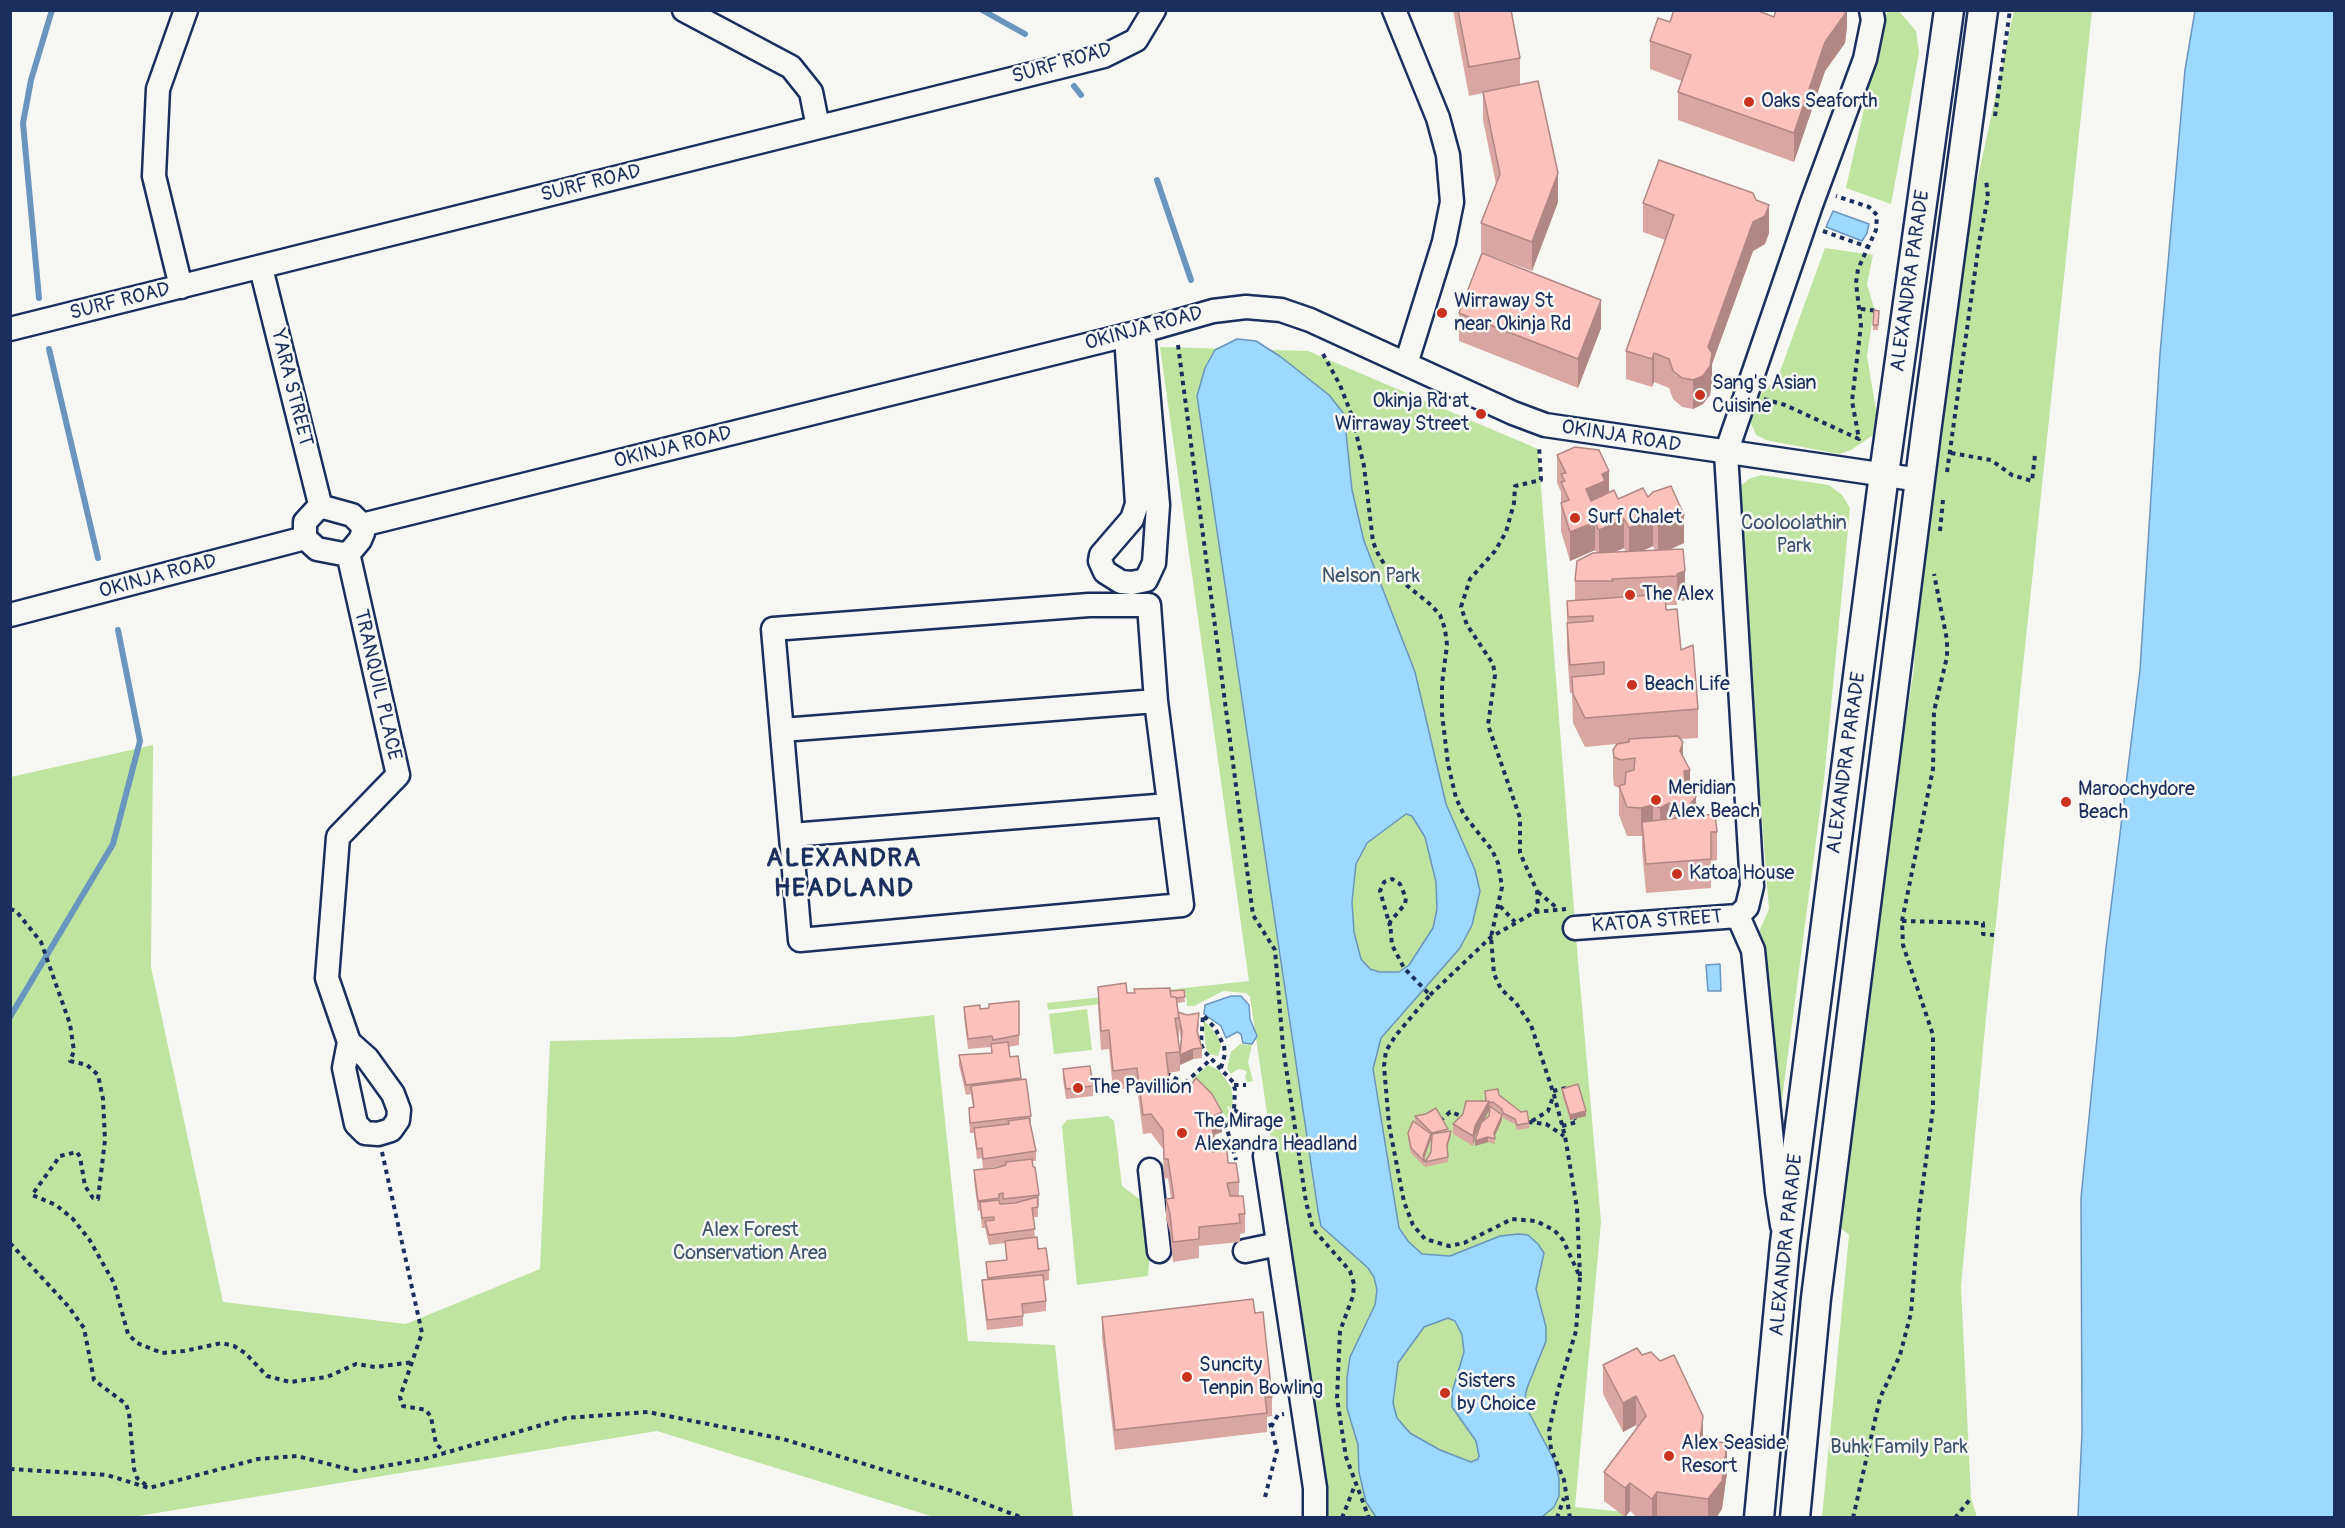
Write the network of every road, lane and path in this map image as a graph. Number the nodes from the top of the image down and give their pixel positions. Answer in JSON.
{"nodes":[{"id":1,"x":186,"y":10,"type":"edge"},
{"id":2,"x":684,"y":10,"type":"edge"},
{"id":3,"x":1154,"y":10,"type":"edge"},
{"id":4,"x":1394,"y":10,"type":"edge"},
{"id":5,"x":1871,"y":10,"type":"edge"},
{"id":6,"x":1949,"y":10,"type":"edge"},
{"id":7,"x":1983,"y":10,"type":"edge"},
{"id":8,"x":2010,"y":10,"type":"edge"},
{"id":9,"x":1994,"y":124,"type":"dead end"},
{"id":10,"x":818,"y":127,"type":"junction"},
{"id":11,"x":1987,"y":170,"type":"dead end"},
{"id":12,"x":1835,"y":195,"type":"dead end"},
{"id":13,"x":1822,"y":230,"type":"dead end"},
{"id":14,"x":1868,"y":247,"type":"junction"},
{"id":15,"x":261,"y":268,"type":"junction"},
{"id":16,"x":180,"y":286,"type":"junction"},
{"id":17,"x":1861,"y":309,"type":"junction"},
{"id":18,"x":1883,"y":312,"type":"dead end"},
{"id":19,"x":10,"y":329,"type":"edge"},
{"id":20,"x":1135,"y":333,"type":"junction"},
{"id":21,"x":1178,"y":345,"type":"dead end"},
{"id":22,"x":1323,"y":354,"type":"dead end"},
{"id":23,"x":1406,"y":364,"type":"junction"},
{"id":24,"x":1758,"y":397,"type":"dead end"},
{"id":25,"x":1539,"y":445,"type":"dead end"},
{"id":26,"x":1726,"y":453,"type":"junction"},
{"id":27,"x":1950,"y":453,"type":"junction"},
{"id":28,"x":2035,"y":455,"type":"dead end"},
{"id":29,"x":1884,"y":474,"type":"junction"},
{"id":30,"x":1934,"y":477,"type":"junction"},
{"id":31,"x":1943,"y":496,"type":"dead end"},
{"id":32,"x":321,"y":508,"type":"junction"},
{"id":33,"x":362,"y":525,"type":"junction"},
{"id":34,"x":305,"y":538,"type":"junction"},
{"id":35,"x":1938,"y":538,"type":"dead end"},
{"id":36,"x":348,"y":553,"type":"junction"},
{"id":37,"x":1934,"y":566,"type":"dead end"},
{"id":38,"x":1133,"y":583,"type":"junction"},
{"id":39,"x":1109,"y":605,"type":"junction"},
{"id":40,"x":1149,"y":605,"type":"junction"},
{"id":41,"x":10,"y":615,"type":"edge"},
{"id":42,"x":1156,"y":701,"type":"junction"},
{"id":43,"x":782,"y":730,"type":"junction"},
{"id":44,"x":1169,"y":805,"type":"junction"},
{"id":45,"x":791,"y":835,"type":"junction"},
{"id":46,"x":1537,"y":891,"type":"junction"},
{"id":47,"x":1499,"y":905,"type":"junction"},
{"id":48,"x":10,"y":909,"type":"edge"},
{"id":49,"x":1559,"y":909,"type":"dead end"},
{"id":50,"x":1738,"y":916,"type":"junction"},
{"id":51,"x":1902,"y":921,"type":"junction"},
{"id":52,"x":1515,"y":922,"type":"junction"},
{"id":53,"x":1390,"y":926,"type":"junction"},
{"id":54,"x":1575,"y":928,"type":"dead end"},
{"id":55,"x":1994,"y":935,"type":"dead end"},
{"id":56,"x":1491,"y":937,"type":"junction"},
{"id":57,"x":1429,"y":994,"type":"junction"},
{"id":58,"x":349,"y":1042,"type":"junction"},
{"id":59,"x":1211,"y":1059,"type":"junction"},
{"id":60,"x":1220,"y":1065,"type":"junction"},
{"id":61,"x":1166,"y":1073,"type":"edge"},
{"id":62,"x":1185,"y":1083,"type":"junction"},
{"id":63,"x":1246,"y":1084,"type":"dead end"},
{"id":64,"x":1234,"y":1085,"type":"junction"},
{"id":65,"x":1198,"y":1092,"type":"edge"},
{"id":66,"x":1569,"y":1092,"type":"edge"},
{"id":67,"x":1553,"y":1093,"type":"junction"},
{"id":68,"x":1566,"y":1107,"type":"edge"},
{"id":69,"x":1557,"y":1109,"type":"junction"},
{"id":70,"x":1234,"y":1110,"type":"junction"},
{"id":71,"x":1216,"y":1112,"type":"edge"},
{"id":72,"x":1462,"y":1116,"type":"edge"},
{"id":73,"x":1258,"y":1119,"type":"dead end"},
{"id":74,"x":1575,"y":1119,"type":"edge"},
{"id":75,"x":1434,"y":1125,"type":"edge"},
{"id":76,"x":1562,"y":1126,"type":"junction"},
{"id":77,"x":1227,"y":1129,"type":"junction"},
{"id":78,"x":378,"y":1134,"type":"junction"},
{"id":79,"x":1565,"y":1136,"type":"junction"},
{"id":80,"x":1265,"y":1156,"type":"dead end"},
{"id":81,"x":1236,"y":1160,"type":"edge"},
{"id":82,"x":1150,"y":1170,"type":"dead end"},
{"id":83,"x":10,"y":1243,"type":"edge"},
{"id":84,"x":1785,"y":1243,"type":"junction"},
{"id":85,"x":1278,"y":1244,"type":"junction"},
{"id":86,"x":1159,"y":1251,"type":"dead end"},
{"id":87,"x":1245,"y":1251,"type":"dead end"},
{"id":88,"x":1580,"y":1277,"type":"junction"},
{"id":89,"x":414,"y":1362,"type":"junction"},
{"id":90,"x":1269,"y":1419,"type":"edge"},
{"id":91,"x":445,"y":1452,"type":"junction"},
{"id":92,"x":10,"y":1469,"type":"edge"},
{"id":93,"x":1355,"y":1485,"type":"junction"},
{"id":94,"x":148,"y":1488,"type":"junction"},
{"id":95,"x":1565,"y":1495,"type":"junction"},
{"id":96,"x":1265,"y":1497,"type":"dead end"},
{"id":97,"x":1971,"y":1498,"type":"dead end"},
{"id":98,"x":1023,"y":1518,"type":"edge"},
{"id":99,"x":1315,"y":1518,"type":"edge"},
{"id":100,"x":1342,"y":1518,"type":"edge"},
{"id":101,"x":1369,"y":1518,"type":"edge"},
{"id":102,"x":1557,"y":1518,"type":"edge"},
{"id":103,"x":1570,"y":1518,"type":"edge"},
{"id":104,"x":1759,"y":1518,"type":"edge"},
{"id":105,"x":1795,"y":1518,"type":"edge"},
{"id":106,"x":1853,"y":1518,"type":"edge"},
{"id":107,"x":1955,"y":1518,"type":"edge"}],
"edges":[{"from":1,"to":16,"type":"street"},
{"from":2,"to":10,"type":"street"},
{"from":3,"to":10,"type":"street","name":"SURF ROAD"},
{"from":4,"to":23,"type":"street"},
{"from":5,"to":26,"type":"street"},
{"from":6,"to":29,"type":"main road","name":"ALEXANDRA PARADE"},
{"from":7,"to":30,"type":"main road","name":"ALEXANDRA PARADE"},
{"from":8,"to":9,"type":"path"},
{"from":10,"to":15,"type":"street","name":"SURF ROAD"},
{"from":11,"to":27,"type":"path"},
{"from":12,"to":14,"type":"path"},
{"from":13,"to":14,"type":"path"},
{"from":14,"to":17,"type":"path"},
{"from":15,"to":16,"type":"street","name":"SURF ROAD"},
{"from":15,"to":32,"type":"street","name":"YARA STREET"},
{"from":16,"to":19,"type":"street","name":"SURF ROAD"},
{"from":17,"to":18,"type":"path"},
{"from":17,"to":24,"type":"path"},
{"from":20,"to":23,"type":"street","name":"OKINJA ROAD"},
{"from":20,"to":33,"type":"street","name":"OKINJA ROAD"},
{"from":20,"to":38,"type":"street"},
{"from":20,"to":38,"type":"street"},
{"from":21,"to":93,"type":"path"},
{"from":22,"to":47,"type":"path"},
{"from":23,"to":26,"type":"street","name":"OKINJA ROAD"},
{"from":25,"to":46,"type":"path"},
{"from":26,"to":29,"type":"street","name":"OKINJA ROAD"},
{"from":26,"to":50,"type":"street"},
{"from":27,"to":28,"type":"path"},
{"from":27,"to":30,"type":"path"},
{"from":29,"to":30,"type":"street","name":"OKINJA ROAD"},
{"from":29,"to":84,"type":"main road","name":"ALEXANDRA PARADE"},
{"from":30,"to":105,"type":"main road","name":"ALEXANDRA PARADE"},
{"from":31,"to":35,"type":"path"},
{"from":32,"to":33,"type":"street"},
{"from":32,"to":34,"type":"street"},
{"from":33,"to":36,"type":"street"},
{"from":34,"to":36,"type":"street"},
{"from":34,"to":41,"type":"street","name":"OKINJA ROAD"},
{"from":36,"to":58,"type":"street","name":"TRANQUIL PLACE"},
{"from":37,"to":51,"type":"path"},
{"from":38,"to":39,"type":"street"},
{"from":38,"to":40,"type":"street"},
{"from":39,"to":40,"type":"street"},
{"from":39,"to":43,"type":"street"},
{"from":40,"to":42,"type":"street"},
{"from":42,"to":43,"type":"street"},
{"from":42,"to":44,"type":"street"},
{"from":43,"to":45,"type":"street"},
{"from":44,"to":45,"type":"street"},
{"from":44,"to":45,"type":"street"},
{"from":46,"to":49,"type":"path"},
{"from":46,"to":52,"type":"path"},
{"from":47,"to":52,"type":"path"},
{"from":47,"to":56,"type":"path"},
{"from":48,"to":89,"type":"path"},
{"from":50,"to":54,"type":"street","name":"KATOA STREET"},
{"from":50,"to":84,"type":"street"},
{"from":51,"to":55,"type":"path"},
{"from":51,"to":106,"type":"path"},
{"from":52,"to":56,"type":"path"},
{"from":53,"to":53,"type":"path"},
{"from":53,"to":57,"type":"path"},
{"from":56,"to":57,"type":"path"},
{"from":56,"to":67,"type":"path"},
{"from":57,"to":88,"type":"path"},
{"from":58,"to":78,"type":"street","name":"TRANQUIL PLACE"},
{"from":58,"to":78,"type":"street","name":"TRANQUIL PLACE"},
{"from":59,"to":60,"type":"path"},
{"from":59,"to":60,"type":"path"},
{"from":59,"to":62,"type":"path"},
{"from":60,"to":64,"type":"path"},
{"from":61,"to":62,"type":"path"},
{"from":62,"to":65,"type":"path"},
{"from":63,"to":64,"type":"path"},
{"from":64,"to":70,"type":"path"},
{"from":66,"to":67,"type":"path"},
{"from":67,"to":69,"type":"path"},
{"from":67,"to":79,"type":"path"},
{"from":68,"to":69,"type":"path"},
{"from":69,"to":76,"type":"path"},
{"from":70,"to":73,"type":"path"},
{"from":70,"to":77,"type":"path"},
{"from":71,"to":77,"type":"path"},
{"from":72,"to":75,"type":"path"},
{"from":74,"to":76,"type":"path"},
{"from":76,"to":79,"type":"path"},
{"from":77,"to":81,"type":"path"},
{"from":78,"to":89,"type":"path"},
{"from":79,"to":88,"type":"path"},
{"from":80,"to":85,"type":"street"},
{"from":82,"to":86,"type":"street"},
{"from":83,"to":94,"type":"path"},
{"from":84,"to":104,"type":"main road","name":"ALEXANDRA PARADE"},
{"from":85,"to":87,"type":"street"},
{"from":85,"to":99,"type":"street"},
{"from":88,"to":95,"type":"path"},
{"from":89,"to":91,"type":"path"},
{"from":90,"to":96,"type":"path"},
{"from":91,"to":94,"type":"path"},
{"from":91,"to":98,"type":"path"},
{"from":92,"to":94,"type":"path"},
{"from":93,"to":100,"type":"path"},
{"from":93,"to":101,"type":"path"},
{"from":95,"to":102,"type":"path"},
{"from":95,"to":103,"type":"path"},
{"from":97,"to":107,"type":"path"}]}
